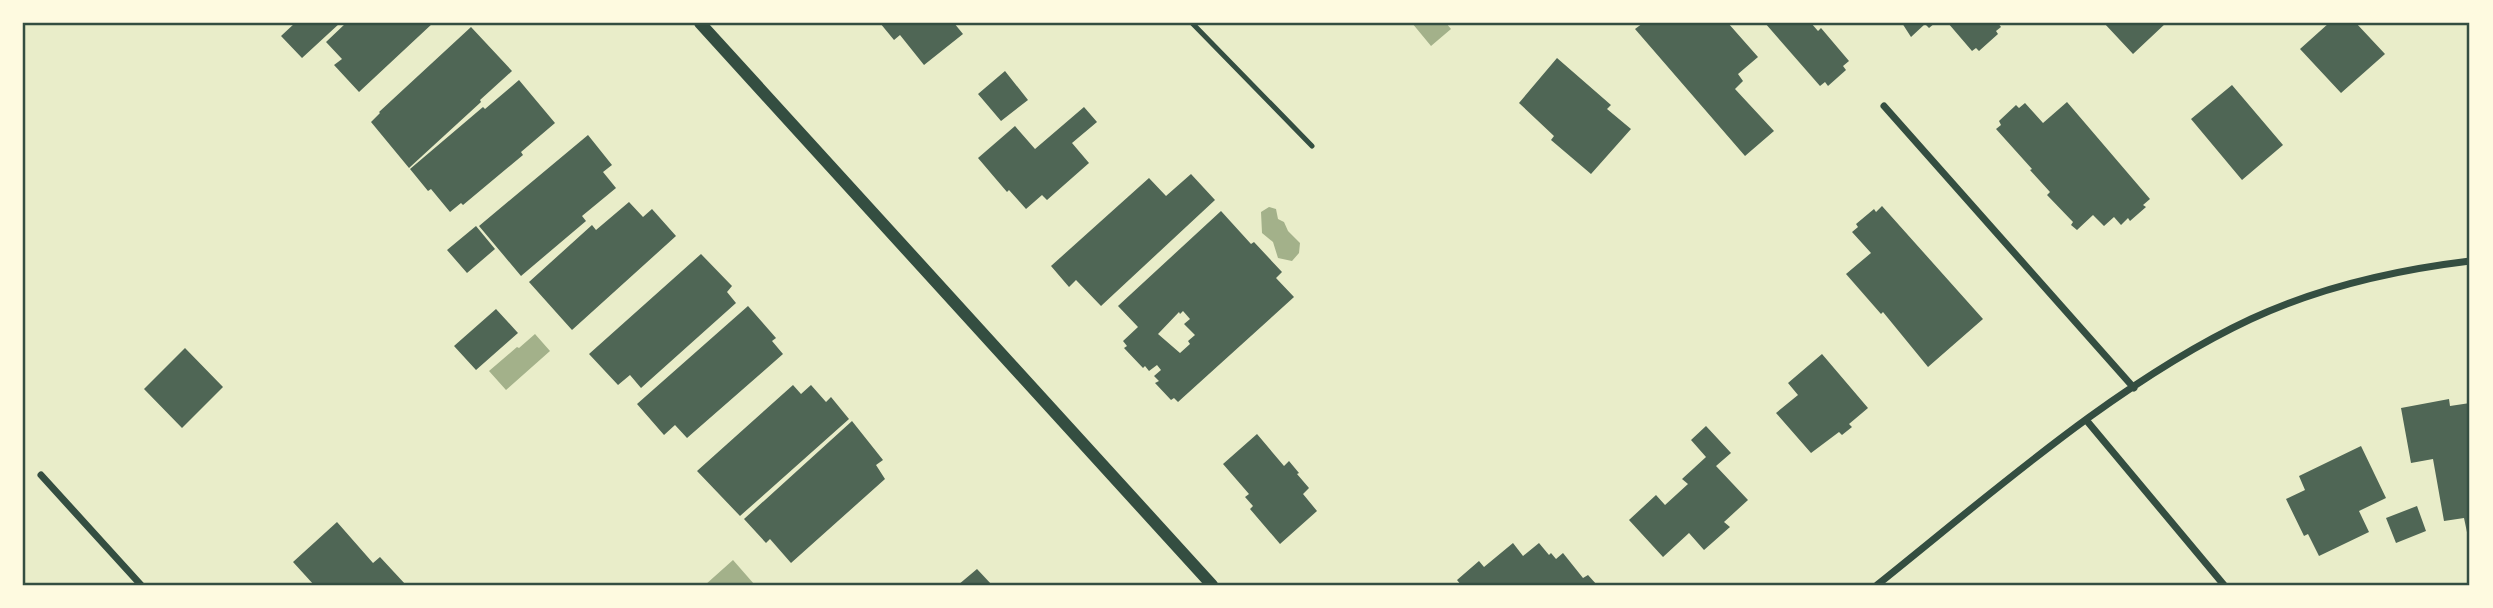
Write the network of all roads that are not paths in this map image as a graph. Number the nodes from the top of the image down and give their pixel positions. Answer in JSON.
{"nodes":[{"id":1,"x":700,"y":23,"type":"edge"},
{"id":2,"x":1192,"y":23,"type":"edge"},
{"id":3,"x":1884,"y":106,"type":"dead end"},
{"id":4,"x":1312,"y":146,"type":"dead end"},
{"id":5,"x":2470,"y":261,"type":"edge"},
{"id":6,"x":2134,"y":388,"type":"junction"},
{"id":7,"x":2087,"y":421,"type":"junction"},
{"id":8,"x":41,"y":475,"type":"dead end"},
{"id":9,"x":141,"y":585,"type":"edge"},
{"id":10,"x":1212,"y":585,"type":"edge"},
{"id":11,"x":1877,"y":585,"type":"edge"},
{"id":12,"x":2224,"y":585,"type":"edge"}],
"edges":[{"from":1,"to":10,"type":"street"},
{"from":2,"to":4,"type":"lane"},
{"from":3,"to":6,"type":"street"},
{"from":5,"to":6,"type":"street"},
{"from":6,"to":7,"type":"street"},
{"from":7,"to":11,"type":"street"},
{"from":7,"to":12,"type":"street"},
{"from":8,"to":9,"type":"street"}]}
